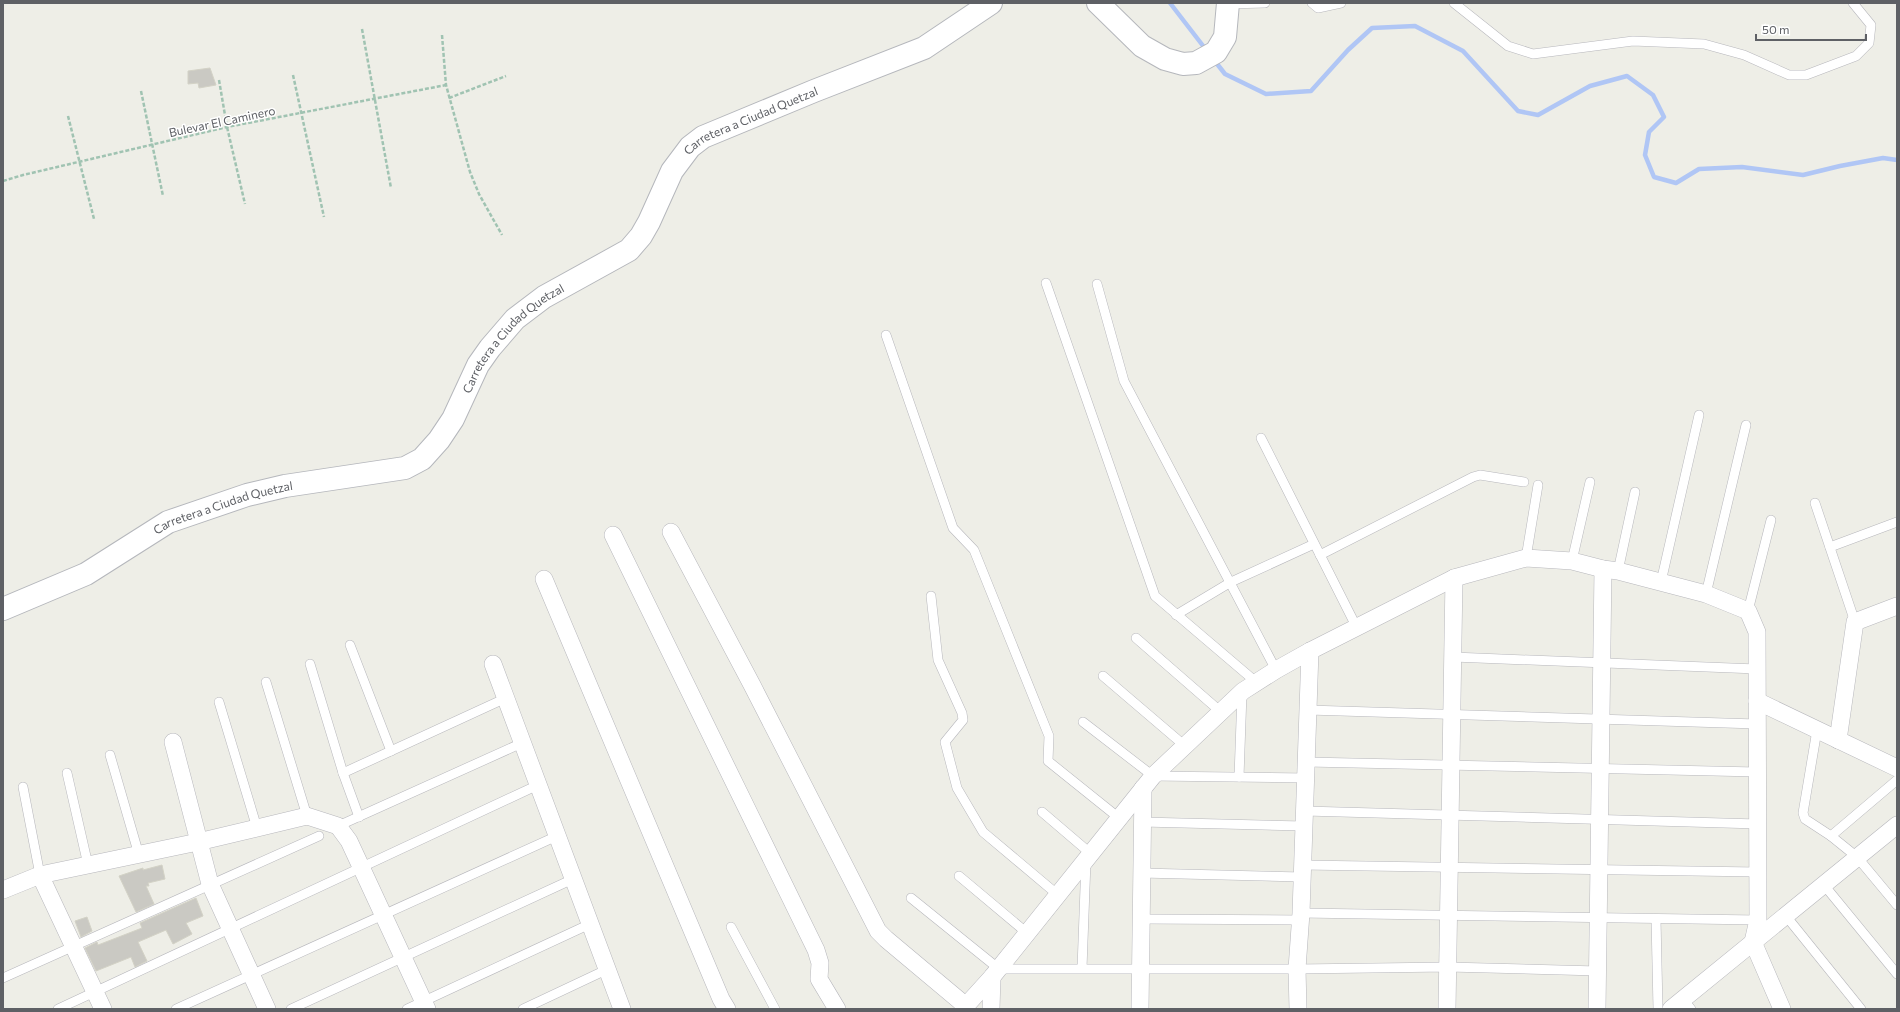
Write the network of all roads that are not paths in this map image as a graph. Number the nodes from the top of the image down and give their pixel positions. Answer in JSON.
{"nodes":[{"id":1,"x":991,"y":3,"type":"edge"},
{"id":2,"x":1098,"y":3,"type":"edge"},
{"id":3,"x":1265,"y":3,"type":"edge"},
{"id":4,"x":1312,"y":3,"type":"edge"},
{"id":5,"x":1342,"y":3,"type":"edge"},
{"id":6,"x":1454,"y":3,"type":"edge"},
{"id":7,"x":1853,"y":3,"type":"edge"},
{"id":8,"x":1228,"y":4,"type":"edge"},
{"id":9,"x":1046,"y":283,"type":"dead end"},
{"id":10,"x":1097,"y":284,"type":"dead end"},
{"id":11,"x":886,"y":335,"type":"dead end"},
{"id":12,"x":1699,"y":415,"type":"dead end"},
{"id":13,"x":1746,"y":425,"type":"dead end"},
{"id":14,"x":1261,"y":438,"type":"dead end"},
{"id":15,"x":1524,"y":482,"type":"dead end"},
{"id":16,"x":1590,"y":482,"type":"dead end"},
{"id":17,"x":1538,"y":485,"type":"dead end"},
{"id":18,"x":1635,"y":492,"type":"dead end"},
{"id":19,"x":1815,"y":503,"type":"dead end"},
{"id":20,"x":1771,"y":520,"type":"dead end"},
{"id":21,"x":1897,"y":522,"type":"edge"},
{"id":22,"x":671,"y":532,"type":"dead end"},
{"id":23,"x":613,"y":535,"type":"dead end"},
{"id":24,"x":1314,"y":544,"type":"junction"},
{"id":25,"x":1830,"y":547,"type":"junction"},
{"id":26,"x":1320,"y":555,"type":"junction"},
{"id":27,"x":1526,"y":558,"type":"junction"},
{"id":28,"x":1572,"y":561,"type":"junction"},
{"id":29,"x":1610,"y":570,"type":"junction"},
{"id":30,"x":1454,"y":578,"type":"junction"},
{"id":31,"x":544,"y":579,"type":"dead end"},
{"id":32,"x":1231,"y":582,"type":"junction"},
{"id":33,"x":1661,"y":582,"type":"junction"},
{"id":34,"x":1706,"y":594,"type":"junction"},
{"id":35,"x":931,"y":596,"type":"dead end"},
{"id":36,"x":1897,"y":606,"type":"edge"},
{"id":37,"x":3,"y":609,"type":"edge"},
{"id":38,"x":1748,"y":611,"type":"junction"},
{"id":39,"x":1176,"y":615,"type":"junction"},
{"id":40,"x":1855,"y":622,"type":"junction"},
{"id":41,"x":1357,"y":628,"type":"junction"},
{"id":42,"x":1136,"y":638,"type":"dead end"},
{"id":43,"x":350,"y":646,"type":"dead end"},
{"id":44,"x":1310,"y":650,"type":"junction"},
{"id":45,"x":1453,"y":657,"type":"junction"},
{"id":46,"x":1602,"y":663,"type":"junction"},
{"id":47,"x":310,"y":664,"type":"dead end"},
{"id":48,"x":494,"y":664,"type":"dead end"},
{"id":49,"x":1757,"y":669,"type":"junction"},
{"id":50,"x":1276,"y":670,"type":"junction"},
{"id":51,"x":1103,"y":676,"type":"dead end"},
{"id":52,"x":266,"y":682,"type":"dead end"},
{"id":53,"x":1249,"y":687,"type":"junction"},
{"id":54,"x":506,"y":698,"type":"junction"},
{"id":55,"x":1757,"y":701,"type":"junction"},
{"id":56,"x":219,"y":702,"type":"dead end"},
{"id":57,"x":1308,"y":710,"type":"junction"},
{"id":58,"x":1221,"y":712,"type":"junction"},
{"id":59,"x":1452,"y":714,"type":"junction"},
{"id":60,"x":1601,"y":719,"type":"junction"},
{"id":61,"x":1083,"y":722,"type":"dead end"},
{"id":62,"x":1757,"y":724,"type":"junction"},
{"id":63,"x":1817,"y":730,"type":"junction"},
{"id":64,"x":1838,"y":740,"type":"junction"},
{"id":65,"x":173,"y":742,"type":"dead end"},
{"id":66,"x":522,"y":743,"type":"junction"},
{"id":67,"x":1185,"y":746,"type":"junction"},
{"id":68,"x":391,"y":751,"type":"junction"},
{"id":69,"x":110,"y":755,"type":"dead end"},
{"id":70,"x":1451,"y":765,"type":"junction"},
{"id":71,"x":1600,"y":768,"type":"junction"},
{"id":72,"x":1897,"y":768,"type":"edge"},
{"id":73,"x":1306,"y":770,"type":"junction"},
{"id":74,"x":1757,"y":772,"type":"junction"},
{"id":75,"x":67,"y":773,"type":"dead end"},
{"id":76,"x":343,"y":773,"type":"junction"},
{"id":77,"x":1240,"y":777,"type":"junction"},
{"id":78,"x":1897,"y":780,"type":"edge"},
{"id":79,"x":1148,"y":782,"type":"junction"},
{"id":80,"x":538,"y":785,"type":"junction"},
{"id":81,"x":23,"y":787,"type":"dead end"},
{"id":82,"x":1042,"y":812,"type":"dead end"},
{"id":83,"x":1450,"y":815,"type":"junction"},
{"id":84,"x":306,"y":816,"type":"junction"},
{"id":85,"x":358,"y":817,"type":"junction"},
{"id":86,"x":1119,"y":818,"type":"junction"},
{"id":87,"x":1305,"y":818,"type":"junction"},
{"id":88,"x":1600,"y":819,"type":"junction"},
{"id":89,"x":1142,"y":822,"type":"junction"},
{"id":90,"x":1758,"y":824,"type":"junction"},
{"id":91,"x":338,"y":826,"type":"junction"},
{"id":92,"x":257,"y":828,"type":"junction"},
{"id":93,"x":1896,"y":828,"type":"edge"},
{"id":94,"x":319,"y":836,"type":"dead end"},
{"id":95,"x":557,"y":836,"type":"junction"},
{"id":96,"x":1831,"y":836,"type":"junction"},
{"id":97,"x":198,"y":842,"type":"junction"},
{"id":98,"x":139,"y":854,"type":"junction"},
{"id":99,"x":1088,"y":856,"type":"junction"},
{"id":100,"x":1857,"y":857,"type":"junction"},
{"id":101,"x":88,"y":865,"type":"junction"},
{"id":102,"x":362,"y":868,"type":"junction"},
{"id":103,"x":1450,"y":868,"type":"junction"},
{"id":104,"x":1599,"y":870,"type":"junction"},
{"id":105,"x":1303,"y":871,"type":"junction"},
{"id":106,"x":1758,"y":872,"type":"junction"},
{"id":107,"x":1141,"y":873,"type":"junction"},
{"id":108,"x":40,"y":874,"type":"junction"},
{"id":109,"x":959,"y":876,"type":"dead end"},
{"id":110,"x":573,"y":879,"type":"junction"},
{"id":111,"x":210,"y":884,"type":"junction"},
{"id":112,"x":1824,"y":884,"type":"junction"},
{"id":113,"x":3,"y":890,"type":"edge"},
{"id":114,"x":1058,"y":895,"type":"junction"},
{"id":115,"x":911,"y":898,"type":"dead end"},
{"id":116,"x":1897,"y":905,"type":"edge"},
{"id":117,"x":384,"y":915,"type":"junction"},
{"id":118,"x":1449,"y":915,"type":"junction"},
{"id":119,"x":1786,"y":916,"type":"junction"},
{"id":120,"x":1301,"y":917,"type":"junction"},
{"id":121,"x":1598,"y":918,"type":"junction"},
{"id":122,"x":1141,"y":919,"type":"junction"},
{"id":123,"x":1656,"y":919,"type":"junction"},
{"id":124,"x":1758,"y":920,"type":"junction"},
{"id":125,"x":590,"y":924,"type":"junction"},
{"id":126,"x":731,"y":927,"type":"dead end"},
{"id":127,"x":230,"y":929,"type":"junction"},
{"id":128,"x":1027,"y":933,"type":"junction"},
{"id":129,"x":1753,"y":942,"type":"junction"},
{"id":130,"x":74,"y":946,"type":"junction"},
{"id":131,"x":403,"y":957,"type":"junction"},
{"id":132,"x":1448,"y":967,"type":"junction"},
{"id":133,"x":1082,"y":968,"type":"junction"},
{"id":134,"x":1140,"y":968,"type":"junction"},
{"id":135,"x":608,"y":969,"type":"junction"},
{"id":136,"x":1297,"y":969,"type":"junction"},
{"id":137,"x":1598,"y":971,"type":"junction"},
{"id":138,"x":996,"y":973,"type":"junction"},
{"id":139,"x":1897,"y":974,"type":"edge"},
{"id":140,"x":251,"y":975,"type":"junction"},
{"id":141,"x":3,"y":978,"type":"edge"},
{"id":142,"x":95,"y":992,"type":"junction"},
{"id":143,"x":425,"y":1005,"type":"edge"},
{"id":144,"x":1682,"y":1006,"type":"edge"},
{"id":145,"x":964,"y":1007,"type":"edge"},
{"id":146,"x":58,"y":1009,"type":"edge"},
{"id":147,"x":103,"y":1009,"type":"edge"},
{"id":148,"x":176,"y":1009,"type":"edge"},
{"id":149,"x":267,"y":1009,"type":"edge"},
{"id":150,"x":291,"y":1009,"type":"edge"},
{"id":151,"x":407,"y":1009,"type":"edge"},
{"id":152,"x":523,"y":1009,"type":"edge"},
{"id":153,"x":622,"y":1009,"type":"edge"},
{"id":154,"x":727,"y":1009,"type":"edge"},
{"id":155,"x":776,"y":1009,"type":"edge"},
{"id":156,"x":837,"y":1009,"type":"edge"},
{"id":157,"x":991,"y":1009,"type":"edge"},
{"id":158,"x":1140,"y":1009,"type":"edge"},
{"id":159,"x":1298,"y":1009,"type":"edge"},
{"id":160,"x":1447,"y":1009,"type":"edge"},
{"id":161,"x":1597,"y":1009,"type":"edge"},
{"id":162,"x":1658,"y":1009,"type":"edge"},
{"id":163,"x":1782,"y":1009,"type":"edge"},
{"id":164,"x":1861,"y":1009,"type":"edge"}],
"edges":[{"from":1,"to":37,"type":"main road","name":"Carretera a Ciudad Quetzal"},
{"from":2,"to":8,"type":"main road"},
{"from":3,"to":8,"type":"lane"},
{"from":4,"to":5,"type":"lane"},
{"from":6,"to":7,"type":"lane"},
{"from":9,"to":39,"type":"lane"},
{"from":10,"to":32,"type":"lane"},
{"from":11,"to":86,"type":"lane"},
{"from":12,"to":33,"type":"lane"},
{"from":13,"to":34,"type":"lane"},
{"from":14,"to":24,"type":"lane"},
{"from":15,"to":26,"type":"lane"},
{"from":16,"to":28,"type":"lane"},
{"from":17,"to":27,"type":"lane"},
{"from":18,"to":29,"type":"lane"},
{"from":19,"to":25,"type":"lane"},
{"from":20,"to":38,"type":"lane"},
{"from":21,"to":25,"type":"lane"},
{"from":22,"to":145,"type":"street"},
{"from":23,"to":156,"type":"street"},
{"from":24,"to":26,"type":"lane"},
{"from":24,"to":32,"type":"lane"},
{"from":25,"to":40,"type":"lane"},
{"from":26,"to":41,"type":"lane"},
{"from":27,"to":28,"type":"street"},
{"from":27,"to":30,"type":"street"},
{"from":28,"to":29,"type":"street"},
{"from":29,"to":33,"type":"street"},
{"from":29,"to":46,"type":"street"},
{"from":30,"to":41,"type":"street"},
{"from":30,"to":45,"type":"street"},
{"from":31,"to":154,"type":"street"},
{"from":32,"to":39,"type":"lane"},
{"from":32,"to":50,"type":"lane"},
{"from":33,"to":34,"type":"street"},
{"from":34,"to":38,"type":"street"},
{"from":35,"to":114,"type":"lane"},
{"from":36,"to":40,"type":"street"},
{"from":38,"to":49,"type":"street"},
{"from":39,"to":53,"type":"lane"},
{"from":40,"to":64,"type":"street"},
{"from":41,"to":44,"type":"street"},
{"from":42,"to":58,"type":"lane"},
{"from":43,"to":68,"type":"lane"},
{"from":44,"to":50,"type":"street"},
{"from":44,"to":57,"type":"street"},
{"from":45,"to":46,"type":"lane"},
{"from":45,"to":59,"type":"street"},
{"from":46,"to":49,"type":"lane"},
{"from":46,"to":60,"type":"street"},
{"from":47,"to":76,"type":"lane"},
{"from":48,"to":54,"type":"street"},
{"from":49,"to":55,"type":"street"},
{"from":50,"to":53,"type":"street"},
{"from":51,"to":67,"type":"lane"},
{"from":52,"to":84,"type":"lane"},
{"from":53,"to":58,"type":"street"},
{"from":53,"to":77,"type":"lane"},
{"from":54,"to":66,"type":"street"},
{"from":54,"to":68,"type":"lane"},
{"from":55,"to":62,"type":"street"},
{"from":55,"to":63,"type":"street"},
{"from":56,"to":92,"type":"lane"},
{"from":57,"to":59,"type":"lane"},
{"from":57,"to":73,"type":"street"},
{"from":58,"to":67,"type":"street"},
{"from":59,"to":60,"type":"lane"},
{"from":59,"to":70,"type":"street"},
{"from":60,"to":62,"type":"lane"},
{"from":60,"to":71,"type":"street"},
{"from":61,"to":79,"type":"lane"},
{"from":62,"to":74,"type":"street"},
{"from":63,"to":64,"type":"street"},
{"from":63,"to":96,"type":"lane"},
{"from":64,"to":72,"type":"street"},
{"from":65,"to":97,"type":"street"},
{"from":66,"to":80,"type":"street"},
{"from":66,"to":85,"type":"lane"},
{"from":67,"to":79,"type":"street"},
{"from":68,"to":76,"type":"lane"},
{"from":69,"to":98,"type":"lane"},
{"from":70,"to":71,"type":"lane"},
{"from":70,"to":73,"type":"lane"},
{"from":70,"to":83,"type":"street"},
{"from":71,"to":74,"type":"lane"},
{"from":71,"to":88,"type":"street"},
{"from":73,"to":77,"type":"lane"},
{"from":73,"to":87,"type":"street"},
{"from":74,"to":90,"type":"street"},
{"from":75,"to":101,"type":"lane"},
{"from":76,"to":85,"type":"lane"},
{"from":77,"to":79,"type":"lane"},
{"from":78,"to":96,"type":"lane"},
{"from":79,"to":86,"type":"street"},
{"from":79,"to":89,"type":"street"},
{"from":80,"to":95,"type":"street"},
{"from":80,"to":102,"type":"lane"},
{"from":81,"to":108,"type":"lane"},
{"from":82,"to":99,"type":"lane"},
{"from":83,"to":87,"type":"lane"},
{"from":83,"to":88,"type":"lane"},
{"from":83,"to":103,"type":"street"},
{"from":84,"to":91,"type":"street"},
{"from":84,"to":92,"type":"street"},
{"from":85,"to":91,"type":"lane"},
{"from":86,"to":99,"type":"street"},
{"from":87,"to":89,"type":"lane"},
{"from":87,"to":105,"type":"street"},
{"from":88,"to":90,"type":"lane"},
{"from":88,"to":104,"type":"street"},
{"from":89,"to":107,"type":"street"},
{"from":90,"to":106,"type":"street"},
{"from":91,"to":102,"type":"street"},
{"from":92,"to":97,"type":"street"},
{"from":93,"to":100,"type":"street"},
{"from":94,"to":111,"type":"lane"},
{"from":95,"to":110,"type":"street"},
{"from":95,"to":117,"type":"lane"},
{"from":96,"to":100,"type":"lane"},
{"from":97,"to":98,"type":"street"},
{"from":97,"to":111,"type":"street"},
{"from":98,"to":101,"type":"street"},
{"from":99,"to":114,"type":"street"},
{"from":99,"to":133,"type":"lane"},
{"from":100,"to":112,"type":"street"},
{"from":100,"to":116,"type":"lane"},
{"from":101,"to":108,"type":"street"},
{"from":102,"to":117,"type":"street"},
{"from":102,"to":127,"type":"lane"},
{"from":103,"to":104,"type":"lane"},
{"from":103,"to":105,"type":"lane"},
{"from":103,"to":118,"type":"street"},
{"from":104,"to":106,"type":"lane"},
{"from":104,"to":121,"type":"street"},
{"from":105,"to":107,"type":"lane"},
{"from":105,"to":120,"type":"street"},
{"from":106,"to":124,"type":"street"},
{"from":107,"to":122,"type":"street"},
{"from":108,"to":113,"type":"street"},
{"from":108,"to":130,"type":"street"},
{"from":109,"to":128,"type":"lane"},
{"from":110,"to":125,"type":"street"},
{"from":110,"to":131,"type":"lane"},
{"from":111,"to":127,"type":"street"},
{"from":111,"to":130,"type":"lane"},
{"from":112,"to":119,"type":"street"},
{"from":112,"to":139,"type":"lane"},
{"from":114,"to":128,"type":"street"},
{"from":115,"to":138,"type":"lane"},
{"from":117,"to":131,"type":"street"},
{"from":117,"to":140,"type":"lane"},
{"from":118,"to":120,"type":"lane"},
{"from":118,"to":121,"type":"lane"},
{"from":118,"to":132,"type":"street"},
{"from":119,"to":129,"type":"street"},
{"from":119,"to":164,"type":"lane"},
{"from":120,"to":122,"type":"lane"},
{"from":120,"to":136,"type":"street"},
{"from":121,"to":123,"type":"lane"},
{"from":121,"to":137,"type":"street"},
{"from":122,"to":134,"type":"street"},
{"from":123,"to":124,"type":"lane"},
{"from":123,"to":162,"type":"lane"},
{"from":124,"to":129,"type":"street"},
{"from":125,"to":135,"type":"street"},
{"from":125,"to":143,"type":"lane"},
{"from":126,"to":155,"type":"lane"},
{"from":127,"to":140,"type":"street"},
{"from":127,"to":142,"type":"lane"},
{"from":128,"to":138,"type":"street"},
{"from":129,"to":144,"type":"street"},
{"from":129,"to":163,"type":"street"},
{"from":130,"to":141,"type":"lane"},
{"from":130,"to":142,"type":"street"},
{"from":131,"to":143,"type":"street"},
{"from":131,"to":150,"type":"lane"},
{"from":132,"to":136,"type":"lane"},
{"from":132,"to":137,"type":"lane"},
{"from":132,"to":160,"type":"street"},
{"from":133,"to":134,"type":"lane"},
{"from":133,"to":138,"type":"lane"},
{"from":134,"to":136,"type":"lane"},
{"from":134,"to":158,"type":"street"},
{"from":135,"to":152,"type":"lane"},
{"from":135,"to":153,"type":"street"},
{"from":136,"to":159,"type":"street"},
{"from":137,"to":161,"type":"street"},
{"from":138,"to":145,"type":"street"},
{"from":138,"to":157,"type":"street"},
{"from":140,"to":148,"type":"lane"},
{"from":140,"to":149,"type":"street"},
{"from":142,"to":146,"type":"lane"},
{"from":142,"to":147,"type":"street"},
{"from":143,"to":151,"type":"lane"}]}
